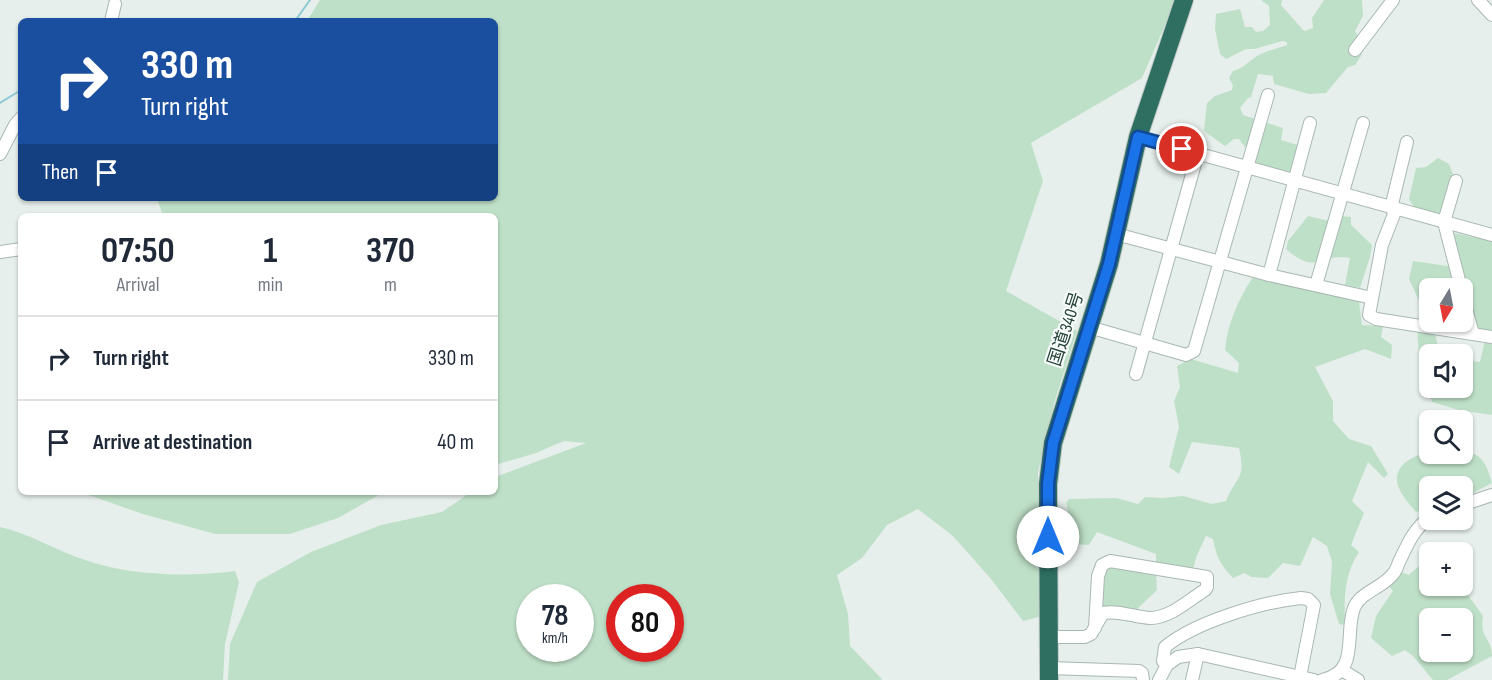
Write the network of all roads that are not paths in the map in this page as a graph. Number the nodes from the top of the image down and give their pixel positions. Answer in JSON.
{"nodes":[{"id":1,"x":1184,"y":0,"type":"edge"},
{"id":2,"x":1393,"y":0,"type":"edge"},
{"id":3,"x":1478,"y":0,"type":"edge"},
{"id":4,"x":114,"y":4,"type":"dead end"},
{"id":5,"x":1492,"y":15,"type":"edge"},
{"id":6,"x":112,"y":18,"type":"edge"},
{"id":7,"x":1355,"y":50,"type":"dead end"},
{"id":8,"x":1268,"y":95,"type":"dead end"},
{"id":9,"x":18,"y":121,"type":"edge"},
{"id":10,"x":1310,"y":123,"type":"dead end"},
{"id":11,"x":1363,"y":123,"type":"dead end"},
{"id":12,"x":1138,"y":137,"type":"junction"},
{"id":13,"x":1407,"y":142,"type":"dead end"},
{"id":14,"x":1198,"y":153,"type":"junction"},
{"id":15,"x":0,"y":154,"type":"edge"},
{"id":16,"x":1246,"y":167,"type":"junction"},
{"id":17,"x":1294,"y":180,"type":"junction"},
{"id":18,"x":1456,"y":181,"type":"dead end"},
{"id":19,"x":1342,"y":194,"type":"junction"},
{"id":20,"x":1394,"y":208,"type":"junction"},
{"id":21,"x":1444,"y":222,"type":"junction"},
{"id":22,"x":1116,"y":234,"type":"junction"},
{"id":23,"x":1492,"y":235,"type":"edge"},
{"id":24,"x":1171,"y":247,"type":"junction"},
{"id":25,"x":18,"y":249,"type":"edge"},
{"id":26,"x":0,"y":252,"type":"edge"},
{"id":27,"x":1220,"y":262,"type":"junction"},
{"id":28,"x":1269,"y":275,"type":"junction"},
{"id":29,"x":1458,"y":278,"type":"edge"},
{"id":30,"x":1316,"y":285,"type":"junction"},
{"id":31,"x":1372,"y":298,"type":"junction"},
{"id":32,"x":1089,"y":327,"type":"junction"},
{"id":33,"x":1473,"y":334,"type":"joint"},
{"id":34,"x":1492,"y":337,"type":"edge"},
{"id":35,"x":1144,"y":342,"type":"junction"},
{"id":36,"x":1136,"y":374,"type":"dead end"},
{"id":37,"x":1492,"y":495,"type":"edge"},
{"id":38,"x":1473,"y":501,"type":"edge"},
{"id":39,"x":1419,"y":527,"type":"edge"},
{"id":40,"x":1095,"y":628,"type":"junction"},
{"id":41,"x":1049,"y":637,"type":"junction"},
{"id":42,"x":1198,"y":654,"type":"junction"},
{"id":43,"x":1167,"y":665,"type":"junction"},
{"id":44,"x":1342,"y":670,"type":"junction"},
{"id":45,"x":1049,"y":674,"type":"edge"},
{"id":46,"x":1300,"y":677,"type":"junction"},
{"id":47,"x":1143,"y":680,"type":"edge"},
{"id":48,"x":1159,"y":680,"type":"edge"},
{"id":49,"x":1192,"y":680,"type":"edge"},
{"id":50,"x":1314,"y":680,"type":"edge"},
{"id":51,"x":1322,"y":680,"type":"edge"},
{"id":52,"x":1358,"y":680,"type":"edge"}],
"edges":[{"from":1,"to":12,"type":"highway","name":"国道340号"},
{"from":2,"to":7,"type":"street"},
{"from":3,"to":5,"type":"street"},
{"from":4,"to":6,"type":"street"},
{"from":8,"to":16,"type":"street"},
{"from":9,"to":15,"type":"street"},
{"from":10,"to":17,"type":"street"},
{"from":11,"to":19,"type":"street"},
{"from":12,"to":14,"type":"street"},
{"from":12,"to":22,"type":"highway","name":"国道340号"},
{"from":13,"to":20,"type":"street"},
{"from":14,"to":16,"type":"street"},
{"from":14,"to":24,"type":"street"},
{"from":16,"to":17,"type":"street"},
{"from":16,"to":27,"type":"street"},
{"from":17,"to":19,"type":"street"},
{"from":17,"to":28,"type":"street"},
{"from":18,"to":21,"type":"street"},
{"from":19,"to":20,"type":"street"},
{"from":19,"to":30,"type":"street"},
{"from":20,"to":21,"type":"street"},
{"from":20,"to":31,"type":"street"},
{"from":21,"to":23,"type":"street"},
{"from":21,"to":29,"type":"street"},
{"from":22,"to":24,"type":"street"},
{"from":22,"to":32,"type":"highway","name":"国道340号"},
{"from":24,"to":27,"type":"street"},
{"from":24,"to":35,"type":"street"},
{"from":25,"to":26,"type":"street"},
{"from":27,"to":28,"type":"street"},
{"from":27,"to":35,"type":"street"},
{"from":28,"to":30,"type":"street"},
{"from":30,"to":31,"type":"street"},
{"from":31,"to":33,"type":"street"},
{"from":32,"to":35,"type":"street"},
{"from":32,"to":41,"type":"highway","name":"国道340号"},
{"from":33,"to":34,"type":"street"},
{"from":35,"to":36,"type":"street"},
{"from":37,"to":38,"type":"street"},
{"from":39,"to":44,"type":"street"},
{"from":40,"to":40,"type":"street"},
{"from":40,"to":41,"type":"street"},
{"from":41,"to":45,"type":"highway","name":"国道340号"},
{"from":42,"to":43,"type":"street"},
{"from":42,"to":46,"type":"street"},
{"from":42,"to":49,"type":"street"},
{"from":43,"to":46,"type":"street"},
{"from":43,"to":48,"type":"street"},
{"from":44,"to":51,"type":"street"},
{"from":44,"to":52,"type":"street"},
{"from":45,"to":47,"type":"street"},
{"from":46,"to":50,"type":"street"}]}
